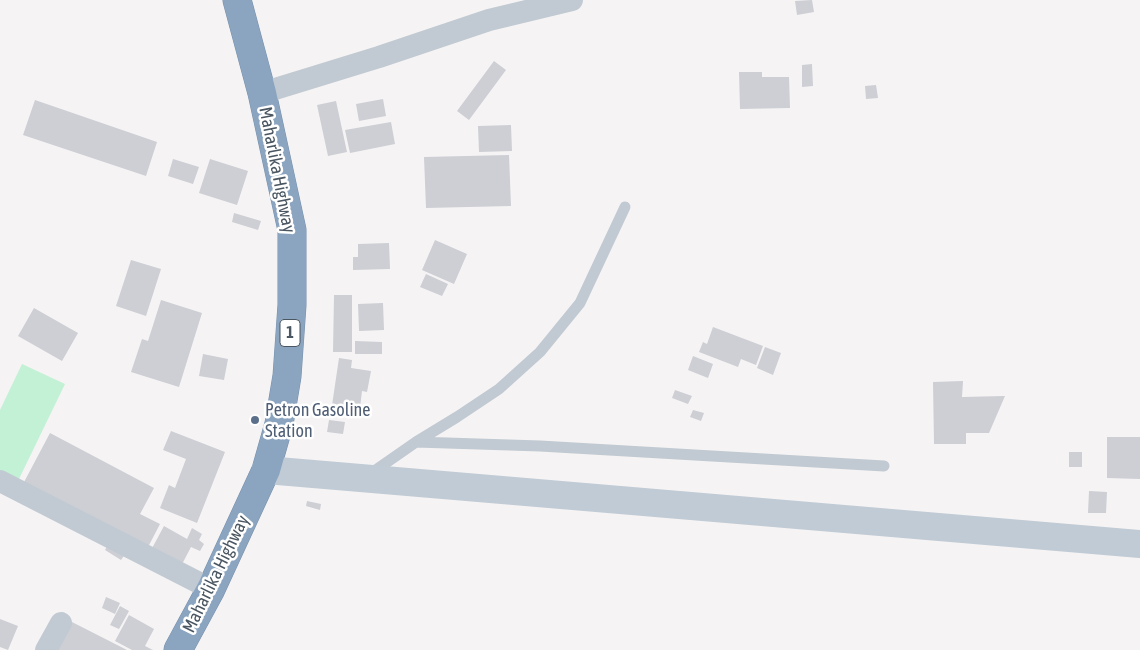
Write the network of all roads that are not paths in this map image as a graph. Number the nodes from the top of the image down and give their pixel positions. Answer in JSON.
{"nodes":[{"id":1,"x":237,"y":0,"type":"edge"},
{"id":2,"x":572,"y":0,"type":"edge"},
{"id":3,"x":262,"y":93,"type":"junction"},
{"id":4,"x":625,"y":207,"type":"dead end"},
{"id":5,"x":416,"y":442,"type":"junction"},
{"id":6,"x":884,"y":466,"type":"dead end"},
{"id":7,"x":266,"y":470,"type":"junction"},
{"id":8,"x":365,"y":478,"type":"junction"},
{"id":9,"x":0,"y":481,"type":"edge"},
{"id":10,"x":1140,"y":544,"type":"edge"},
{"id":11,"x":211,"y":589,"type":"junction"},
{"id":12,"x":61,"y":623,"type":"dead end"},
{"id":13,"x":46,"y":650,"type":"edge"},
{"id":14,"x":178,"y":650,"type":"edge"}],
"edges":[{"from":1,"to":3,"type":"highway","name":"Maharlika Highway","number":"1"},
{"from":2,"to":3,"type":"street"},
{"from":3,"to":7,"type":"highway","name":"Maharlika Highway","number":"1"},
{"from":4,"to":5,"type":"lane"},
{"from":5,"to":6,"type":"lane"},
{"from":5,"to":8,"type":"lane"},
{"from":7,"to":8,"type":"street"},
{"from":7,"to":11,"type":"highway","name":"Maharlika Highway","number":"1"},
{"from":8,"to":10,"type":"street"},
{"from":9,"to":11,"type":"street"},
{"from":11,"to":14,"type":"highway","name":"Maharlika Highway","number":"1"},
{"from":12,"to":13,"type":"street"}]}
